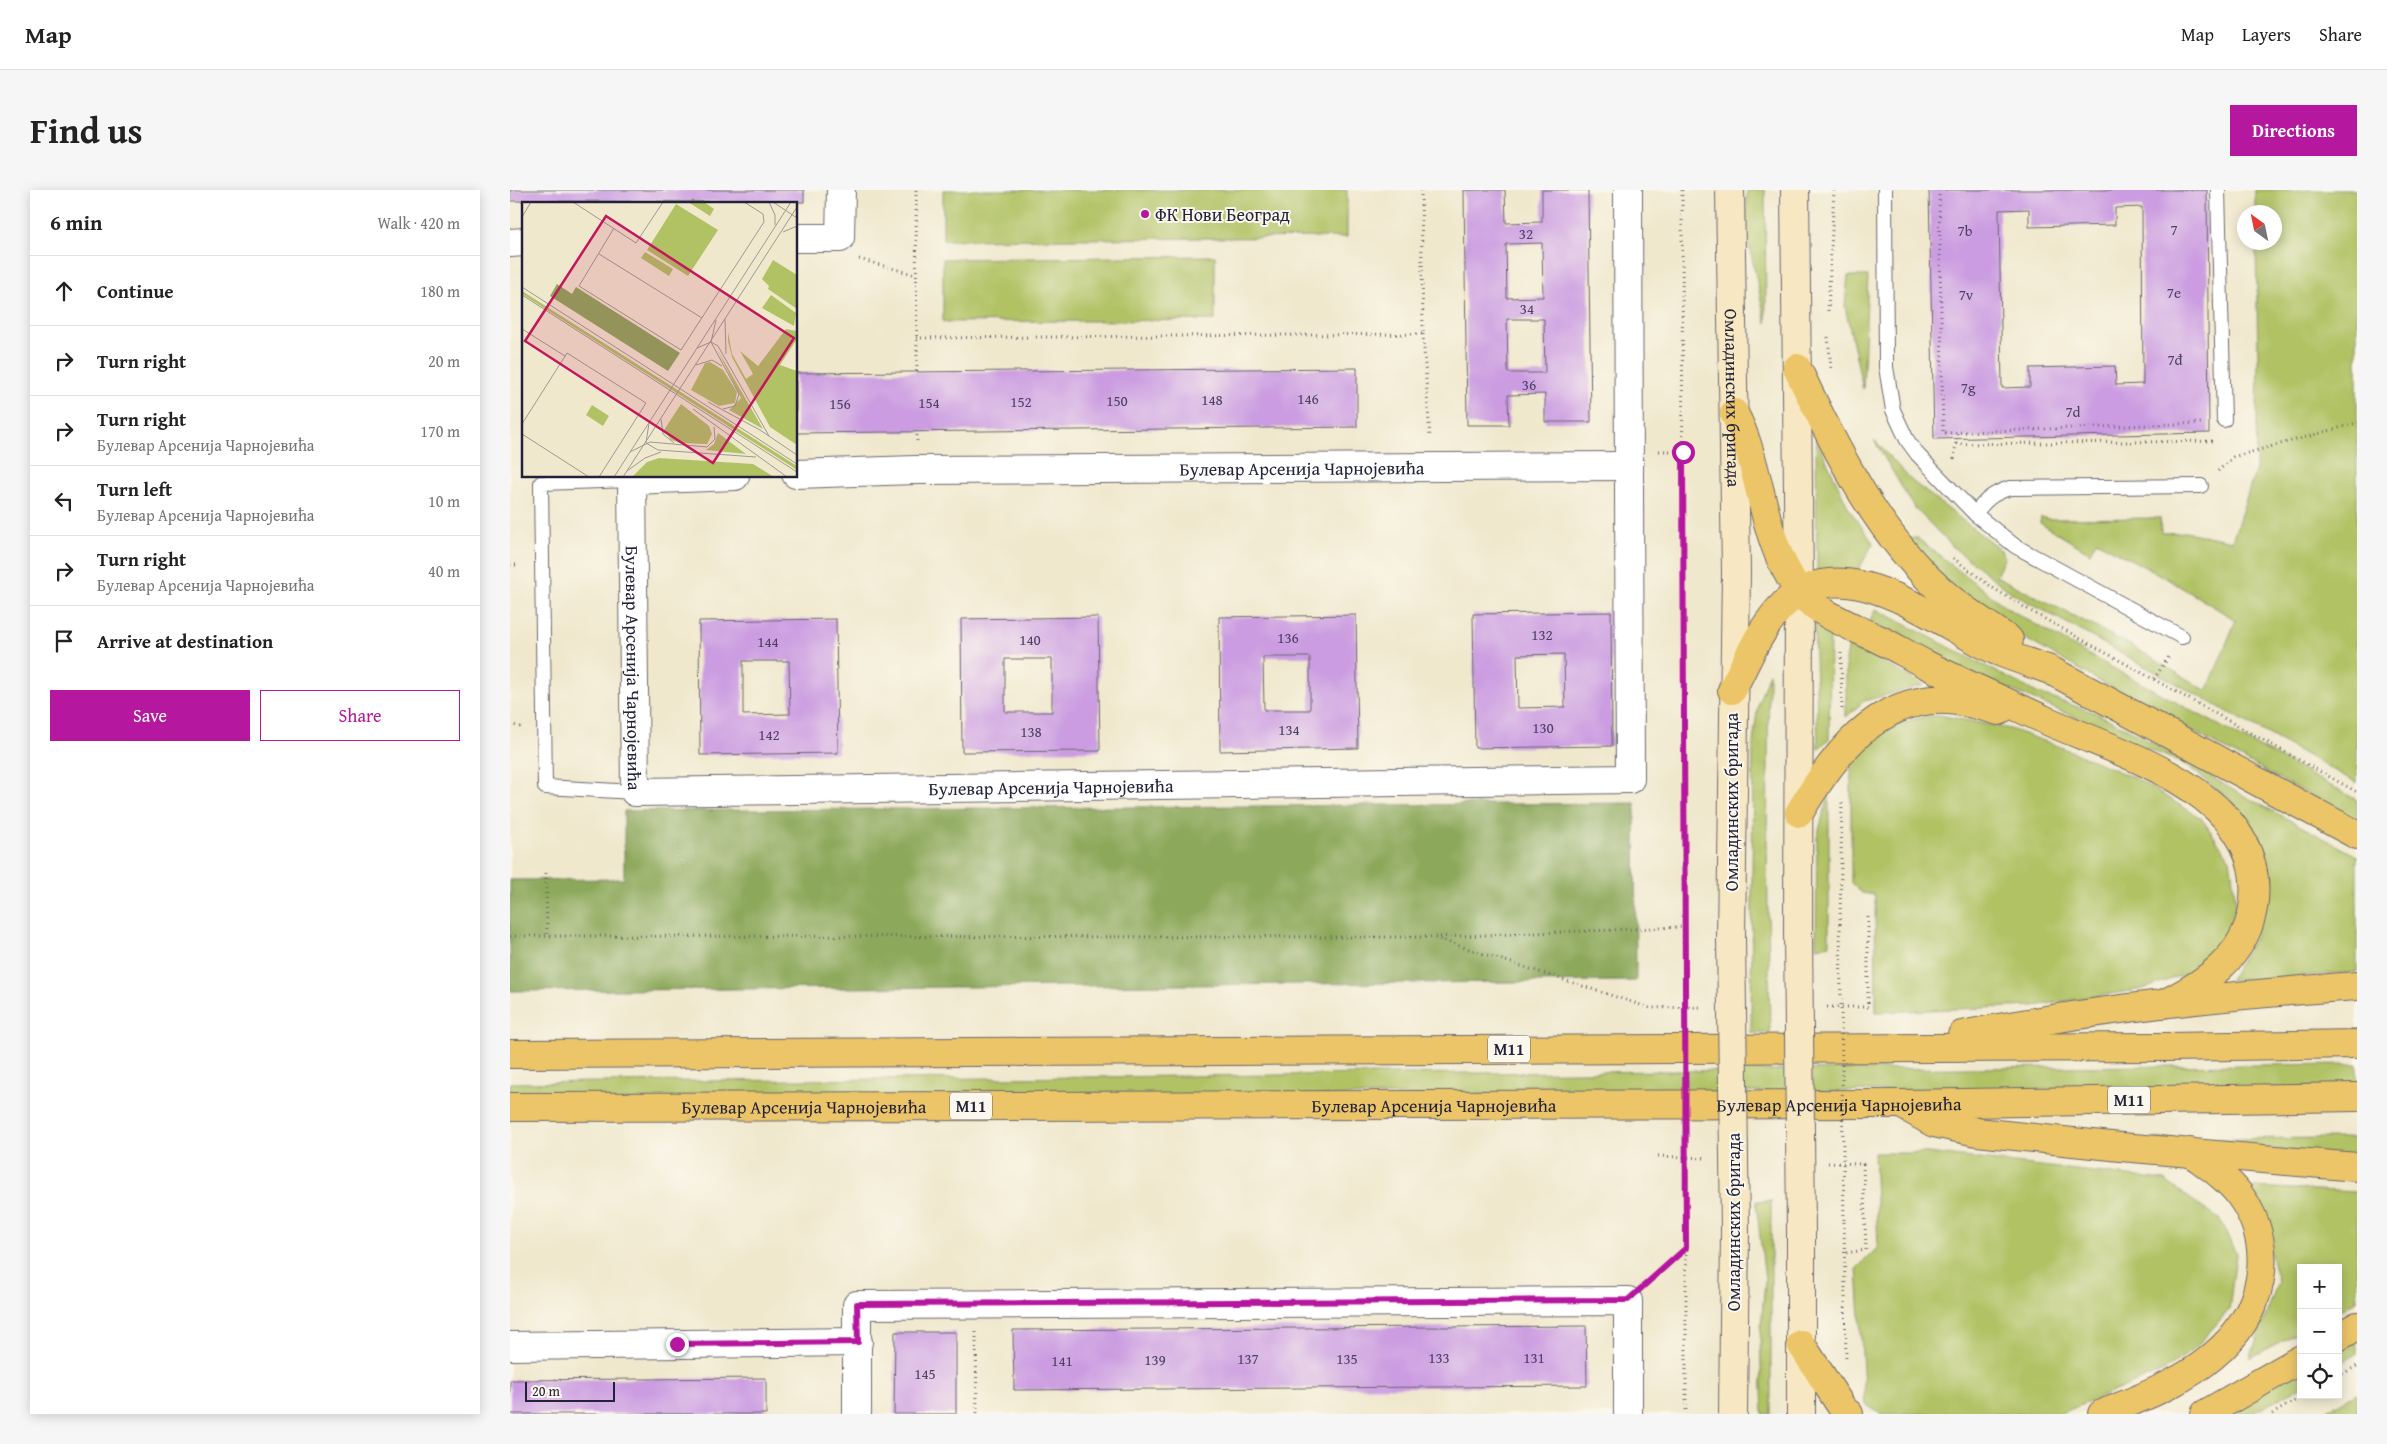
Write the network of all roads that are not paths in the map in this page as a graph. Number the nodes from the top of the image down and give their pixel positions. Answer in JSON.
{"nodes":[{"id":1,"x":840,"y":190,"type":"edge"},
{"id":2,"x":1628,"y":190,"type":"edge"},
{"id":3,"x":1730,"y":190,"type":"edge"},
{"id":4,"x":1795,"y":190,"type":"edge"},
{"id":5,"x":1885,"y":190,"type":"edge"},
{"id":6,"x":2218,"y":190,"type":"edge"},
{"id":7,"x":798,"y":238,"type":"edge"},
{"id":8,"x":1797,"y":368,"type":"junction"},
{"id":9,"x":1734,"y":413,"type":"junction"},
{"id":10,"x":2224,"y":420,"type":"road end"},
{"id":11,"x":1629,"y":466,"type":"junction"},
{"id":12,"x":798,"y":474,"type":"edge"},
{"id":13,"x":632,"y":478,"type":"edge"},
{"id":14,"x":2201,"y":486,"type":"road end"},
{"id":15,"x":1975,"y":514,"type":"junction"},
{"id":16,"x":1799,"y":592,"type":"junction"},
{"id":17,"x":2182,"y":637,"type":"road end"},
{"id":18,"x":2050,"y":670,"type":"junction"},
{"id":19,"x":1732,"y":690,"type":"junction"},
{"id":20,"x":2053,"y":723,"type":"junction"},
{"id":21,"x":635,"y":792,"type":"junction"},
{"id":22,"x":1799,"y":814,"type":"junction"},
{"id":23,"x":2357,"y":835,"type":"edge"},
{"id":24,"x":2357,"y":986,"type":"edge"},
{"id":25,"x":2163,"y":1004,"type":"junction"},
{"id":26,"x":2357,"y":1044,"type":"edge"},
{"id":27,"x":1902,"y":1047,"type":"junction"},
{"id":28,"x":510,"y":1054,"type":"edge"},
{"id":29,"x":2357,"y":1097,"type":"edge"},
{"id":30,"x":1900,"y":1104,"type":"junction"},
{"id":31,"x":510,"y":1107,"type":"edge"},
{"id":32,"x":2190,"y":1152,"type":"junction"},
{"id":33,"x":2357,"y":1167,"type":"edge"},
{"id":34,"x":2357,"y":1326,"type":"edge"},
{"id":35,"x":2342,"y":1335,"type":"edge"},
{"id":36,"x":858,"y":1342,"type":"junction"},
{"id":37,"x":1801,"y":1344,"type":"junction"},
{"id":38,"x":510,"y":1346,"type":"edge"},
{"id":39,"x":2297,"y":1361,"type":"edge"},
{"id":40,"x":858,"y":1414,"type":"edge"},
{"id":41,"x":1628,"y":1414,"type":"edge"},
{"id":42,"x":1733,"y":1414,"type":"edge"},
{"id":43,"x":1801,"y":1414,"type":"edge"},
{"id":44,"x":1849,"y":1414,"type":"edge"},
{"id":45,"x":2102,"y":1414,"type":"edge"},
{"id":46,"x":2205,"y":1414,"type":"edge"}],
"edges":[{"from":1,"to":7,"type":"street"},
{"from":2,"to":11,"type":"street"},
{"from":3,"to":9,"type":"main road","name":"Омладинских бригада"},
{"from":4,"to":8,"type":"main road"},
{"from":5,"to":15,"type":"lane"},
{"from":6,"to":10,"type":"lane"},
{"from":8,"to":16,"type":"main road"},
{"from":8,"to":18,"type":"highway"},
{"from":9,"to":16,"type":"highway"},
{"from":9,"to":19,"type":"main road","name":"Омладинских бригада"},
{"from":11,"to":12,"type":"street","name":"Булевар Арсенија Чарнојевића"},
{"from":11,"to":21,"type":"street","name":"Булевар Арсенија Чарнојевића"},
{"from":13,"to":21,"type":"street","name":"Булевар Арсенија Чарнојевића"},
{"from":13,"to":21,"type":"lane"},
{"from":14,"to":15,"type":"lane"},
{"from":15,"to":17,"type":"lane"},
{"from":16,"to":18,"type":"highway"},
{"from":16,"to":19,"type":"highway"},
{"from":16,"to":20,"type":"highway"},
{"from":16,"to":22,"type":"main road"},
{"from":18,"to":23,"type":"highway"},
{"from":19,"to":42,"type":"main road","name":"Омладинских бригада","bridge":true},
{"from":20,"to":22,"type":"highway"},
{"from":20,"to":25,"type":"highway"},
{"from":22,"to":37,"type":"main road","bridge":true},
{"from":24,"to":25,"type":"highway"},
{"from":25,"to":27,"type":"highway"},
{"from":26,"to":27,"type":"highway","number":"M11"},
{"from":27,"to":28,"type":"highway","number":"M11"},
{"from":29,"to":30,"type":"highway","name":"Булевар Арсенија Чарнојевића","number":"M11"},
{"from":30,"to":31,"type":"highway","name":"Булевар Арсенија Чарнојевића","number":"M11"},
{"from":30,"to":32,"type":"highway"},
{"from":32,"to":33,"type":"highway"},
{"from":32,"to":45,"type":"highway"},
{"from":34,"to":35,"type":"highway"},
{"from":36,"to":38,"type":"street"},
{"from":36,"to":40,"type":"street"},
{"from":36,"to":41,"type":"street"},
{"from":37,"to":43,"type":"main road"},
{"from":37,"to":44,"type":"highway"},
{"from":39,"to":46,"type":"highway"}]}
